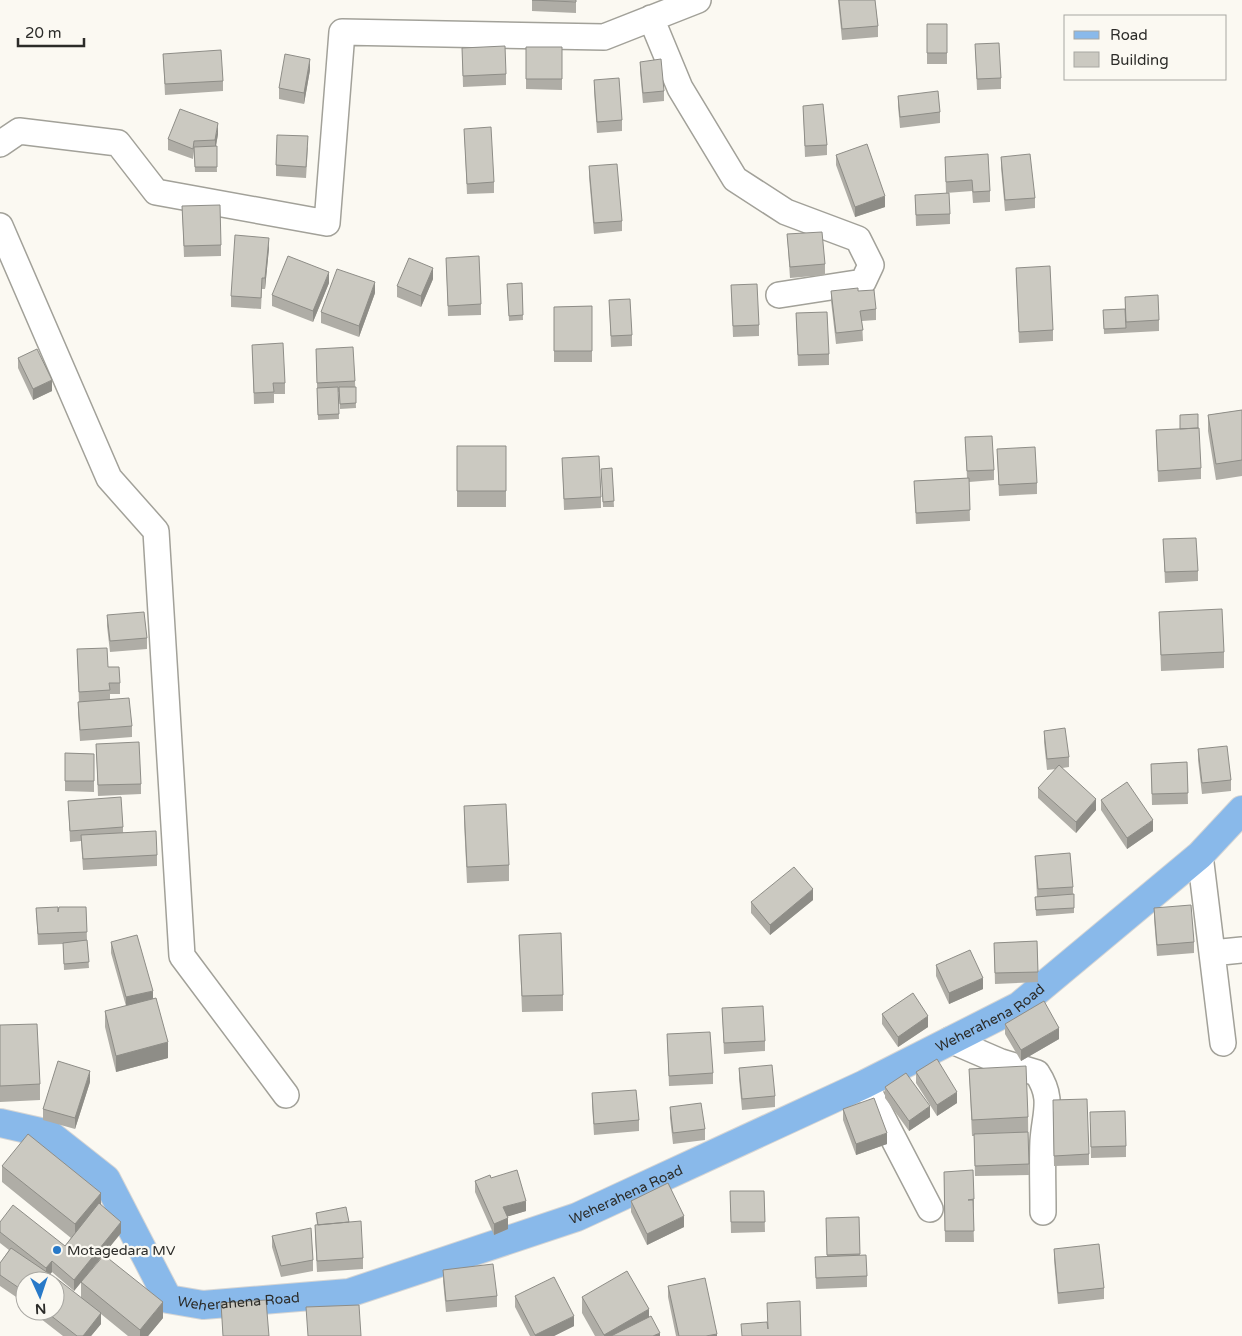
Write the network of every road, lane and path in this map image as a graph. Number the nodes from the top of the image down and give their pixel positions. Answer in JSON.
{"nodes":[{"id":1,"x":698,"y":0,"type":"edge"},
{"id":2,"x":651,"y":18,"type":"junction"},
{"id":3,"x":0,"y":144,"type":"edge"},
{"id":4,"x":0,"y":226,"type":"edge"},
{"id":5,"x":779,"y":295,"type":"dead end"},
{"id":6,"x":1242,"y":810,"type":"edge"},
{"id":7,"x":1200,"y":855,"type":"junction"},
{"id":8,"x":1242,"y":950,"type":"edge"},
{"id":9,"x":1212,"y":953,"type":"junction"},
{"id":10,"x":950,"y":1040,"type":"junction"},
{"id":11,"x":1223,"y":1043,"type":"dead end"},
{"id":12,"x":865,"y":1084,"type":"junction"},
{"id":13,"x":286,"y":1095,"type":"dead end"},
{"id":14,"x":0,"y":1123,"type":"edge"},
{"id":15,"x":930,"y":1209,"type":"dead end"},
{"id":16,"x":1043,"y":1212,"type":"dead end"}],
"edges":[{"from":1,"to":2,"type":"street"},
{"from":2,"to":3,"type":"street"},
{"from":2,"to":5,"type":"street"},
{"from":4,"to":13,"type":"street"},
{"from":6,"to":7,"type":"main road","name":"Weherahena Road"},
{"from":7,"to":9,"type":"street"},
{"from":7,"to":10,"type":"main road","name":"Weherahena Road"},
{"from":8,"to":9,"type":"street"},
{"from":9,"to":11,"type":"street"},
{"from":10,"to":12,"type":"main road","name":"Weherahena Road"},
{"from":10,"to":16,"type":"street"},
{"from":12,"to":14,"type":"main road","name":"Weherahena Road"},
{"from":12,"to":15,"type":"street"}]}
